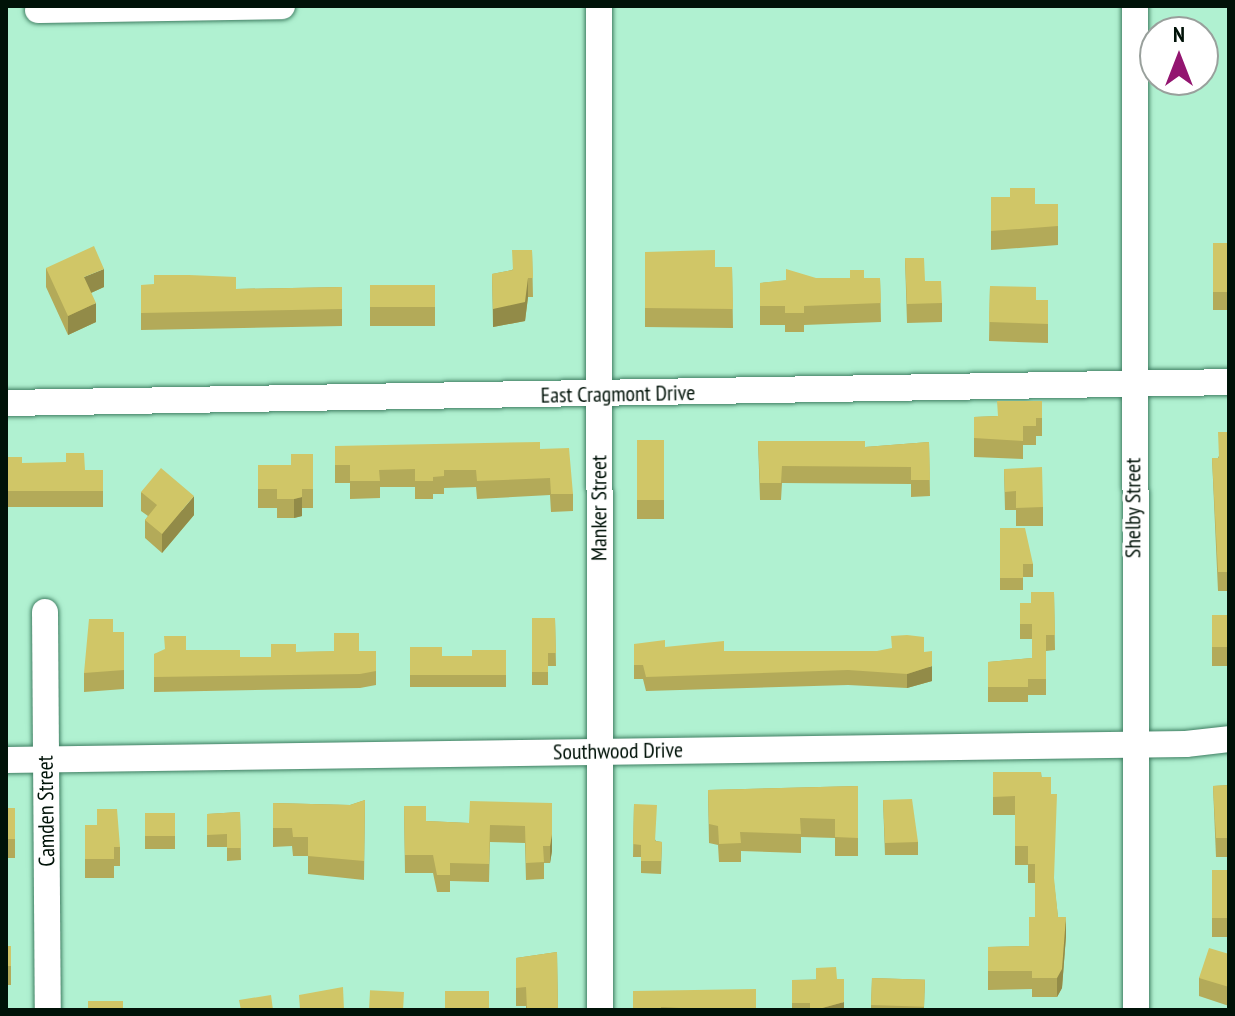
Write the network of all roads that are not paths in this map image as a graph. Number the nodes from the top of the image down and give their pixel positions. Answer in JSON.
{"nodes":[{"id":1,"x":282,"y":6,"type":"edge"},
{"id":2,"x":599,"y":6,"type":"edge"},
{"id":3,"x":1135,"y":6,"type":"edge"},
{"id":4,"x":38,"y":10,"type":"dead end"},
{"id":5,"x":1229,"y":382,"type":"edge"},
{"id":6,"x":1133,"y":385,"type":"junction"},
{"id":7,"x":599,"y":394,"type":"junction"},
{"id":8,"x":6,"y":403,"type":"edge"},
{"id":9,"x":45,"y":612,"type":"dead end"},
{"id":10,"x":1229,"y":739,"type":"edge"},
{"id":11,"x":1135,"y":744,"type":"junction"},
{"id":12,"x":599,"y":751,"type":"junction"},
{"id":13,"x":45,"y":759,"type":"junction"},
{"id":14,"x":6,"y":760,"type":"edge"},
{"id":15,"x":48,"y":1010,"type":"edge"},
{"id":16,"x":600,"y":1010,"type":"edge"},
{"id":17,"x":1136,"y":1010,"type":"edge"}],
"edges":[{"from":1,"to":4,"type":"street"},
{"from":2,"to":7,"type":"street","name":"Manker Street"},
{"from":3,"to":6,"type":"street","name":"Shelby Street"},
{"from":5,"to":6,"type":"street","name":"East Cragmont Drive"},
{"from":6,"to":7,"type":"street","name":"East Cragmont Drive"},
{"from":6,"to":11,"type":"street","name":"Shelby Street"},
{"from":7,"to":8,"type":"street","name":"East Cragmont Drive"},
{"from":7,"to":12,"type":"street","name":"Manker Street"},
{"from":9,"to":13,"type":"street","name":"Camden Street"},
{"from":10,"to":11,"type":"street","name":"Southwood Drive"},
{"from":11,"to":12,"type":"street","name":"Southwood Drive"},
{"from":11,"to":17,"type":"street","name":"Shelby Street"},
{"from":12,"to":13,"type":"street","name":"Southwood Drive"},
{"from":12,"to":16,"type":"street","name":"Manker Street"},
{"from":13,"to":14,"type":"street","name":"Southwood Drive"},
{"from":13,"to":15,"type":"street","name":"Camden Street"}]}
